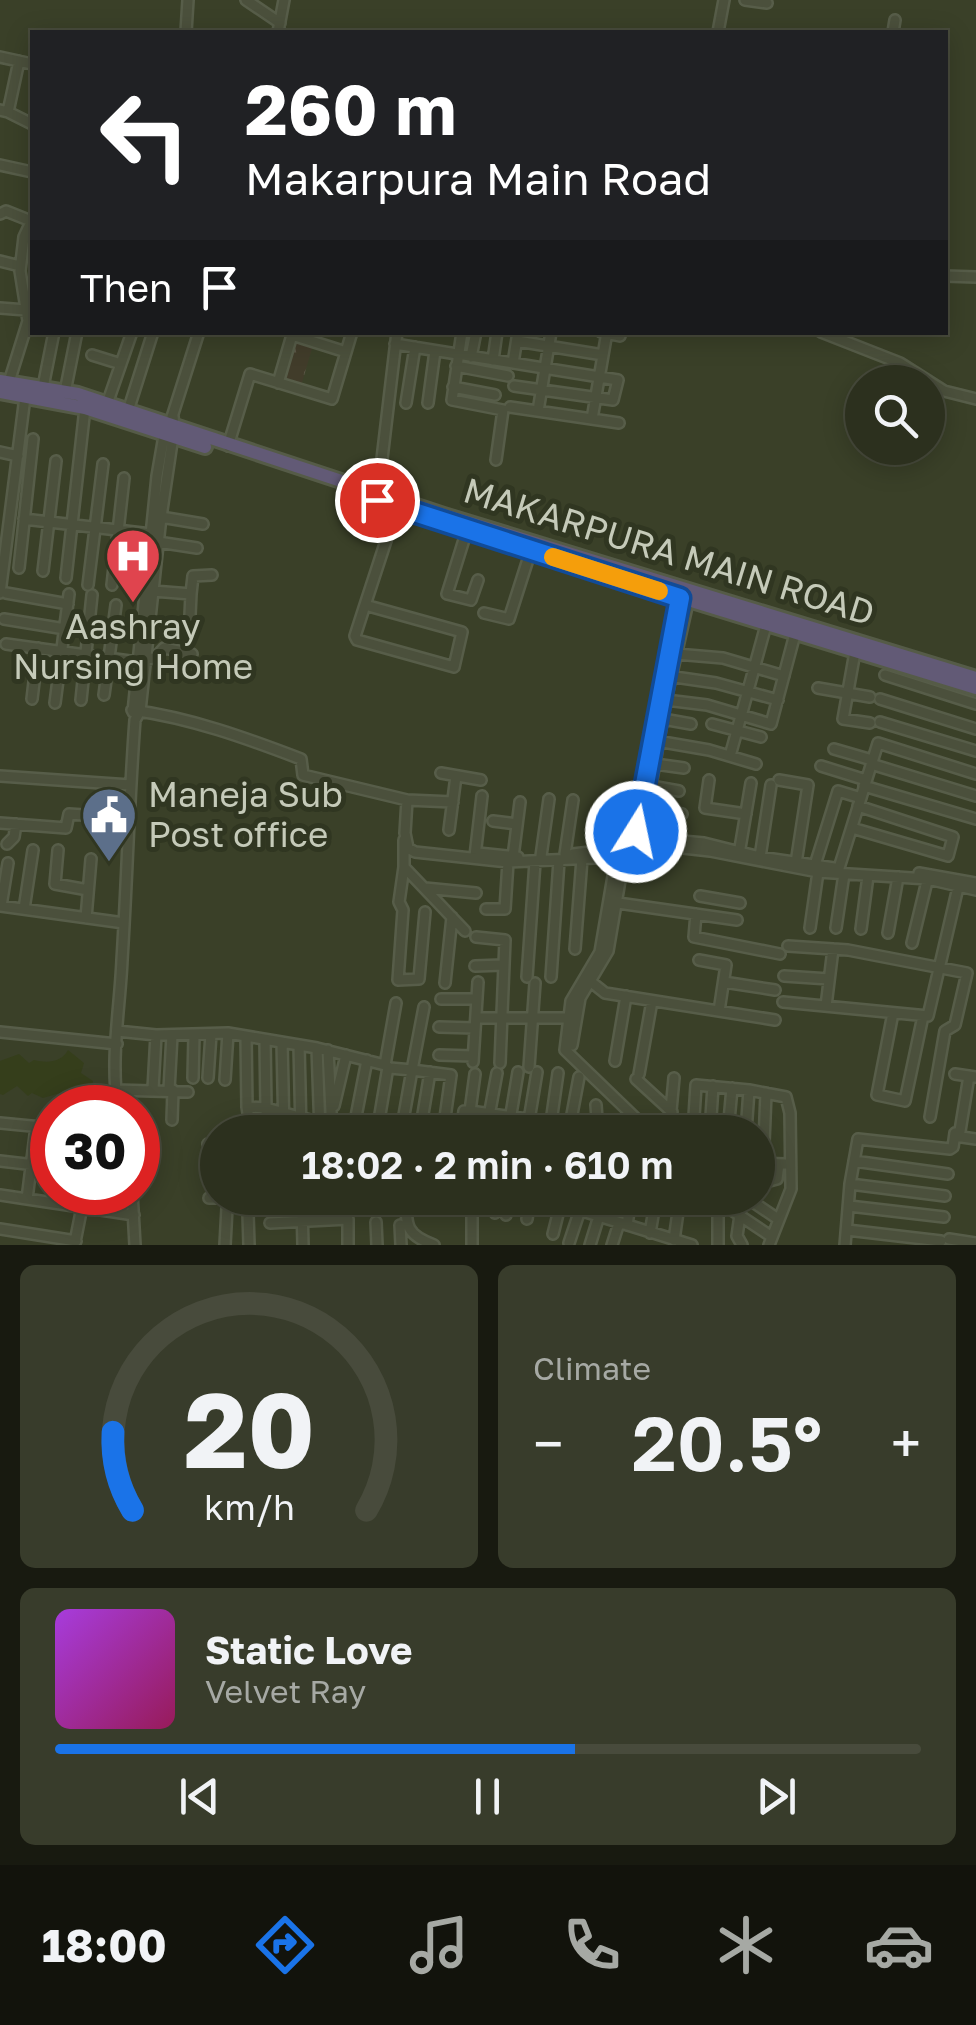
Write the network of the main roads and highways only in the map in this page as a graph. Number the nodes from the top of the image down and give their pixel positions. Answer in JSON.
{"nodes":[{"id":1,"x":3,"y":385,"type":"edge"},
{"id":2,"x":170,"y":428,"type":"junction"},
{"id":3,"x":377,"y":497,"type":"junction"},
{"id":4,"x":685,"y":594,"type":"junction"},
{"id":5,"x":976,"y":678,"type":"edge"},
{"id":6,"x":976,"y":688,"type":"edge"}],
"edges":[{"from":1,"to":2,"type":"highway","name":"MAKARPURA MAIN ROAD"},
{"from":1,"to":2,"type":"highway","name":"MAKARPURA MAIN ROAD"},
{"from":2,"to":3,"type":"highway","name":"MAKARPURA MAIN ROAD"},
{"from":2,"to":3,"type":"highway","name":"MAKARPURA MAIN ROAD"},
{"from":3,"to":4,"type":"highway","name":"MAKARPURA MAIN ROAD"},
{"from":3,"to":4,"type":"highway","name":"MAKARPURA MAIN ROAD"},
{"from":4,"to":5,"type":"highway","name":"MAKARPURA MAIN ROAD"},
{"from":4,"to":6,"type":"highway","name":"MAKARPURA MAIN ROAD"}]}
